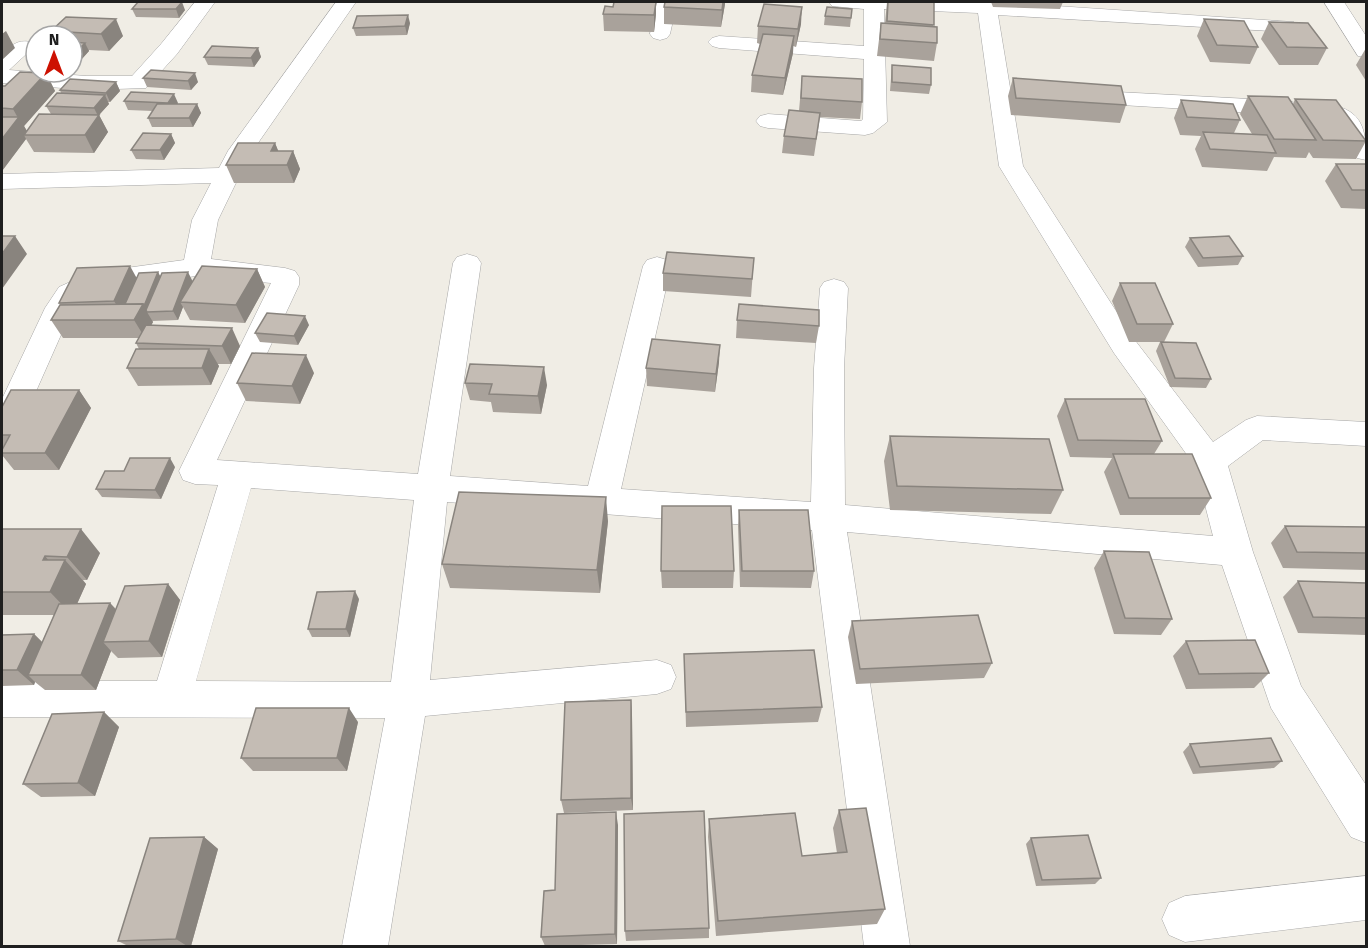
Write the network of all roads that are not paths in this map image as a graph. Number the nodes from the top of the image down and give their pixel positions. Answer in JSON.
{"nodes":[{"id":1,"x":205,"y":2,"type":"edge"},
{"id":2,"x":346,"y":2,"type":"edge"},
{"id":3,"x":667,"y":2,"type":"edge"},
{"id":4,"x":839,"y":2,"type":"edge"},
{"id":5,"x":874,"y":2,"type":"edge"},
{"id":6,"x":1334,"y":2,"type":"edge"},
{"id":7,"x":987,"y":5,"type":"edge"},
{"id":8,"x":1287,"y":26,"type":"edge"},
{"id":9,"x":660,"y":34,"type":"dead end"},
{"id":10,"x":719,"y":42,"type":"dead end"},
{"id":11,"x":22,"y":47,"type":"dead end"},
{"id":12,"x":1366,"y":51,"type":"edge"},
{"id":13,"x":874,"y":53,"type":"junction"},
{"id":14,"x":2,"y":65,"type":"edge"},
{"id":15,"x":2,"y":76,"type":"edge"},
{"id":16,"x":138,"y":83,"type":"junction"},
{"id":17,"x":1059,"y":96,"type":"edge"},
{"id":18,"x":117,"y":108,"type":"dead end"},
{"id":19,"x":768,"y":121,"type":"dead end"},
{"id":20,"x":1366,"y":153,"type":"edge"},
{"id":21,"x":228,"y":175,"type":"junction"},
{"id":22,"x":2,"y":181,"type":"edge"},
{"id":23,"x":467,"y":263,"type":"dead end"},
{"id":24,"x":657,"y":266,"type":"dead end"},
{"id":25,"x":196,"y":267,"type":"junction"},
{"id":26,"x":834,"y":288,"type":"dead end"},
{"id":27,"x":2,"y":432,"type":"edge"},
{"id":28,"x":1366,"y":434,"type":"edge"},
{"id":29,"x":1210,"y":462,"type":"junction"},
{"id":30,"x":238,"y":474,"type":"junction"},
{"id":31,"x":432,"y":489,"type":"junction"},
{"id":32,"x":601,"y":501,"type":"junction"},
{"id":33,"x":828,"y":517,"type":"junction"},
{"id":34,"x":1235,"y":552,"type":"junction"},
{"id":35,"x":657,"y":677,"type":"dead end"},
{"id":36,"x":2,"y":699,"type":"edge"},
{"id":37,"x":171,"y":699,"type":"junction"},
{"id":38,"x":408,"y":700,"type":"junction"},
{"id":39,"x":1366,"y":822,"type":"edge"},
{"id":40,"x":1366,"y":898,"type":"edge"},
{"id":41,"x":1185,"y":919,"type":"dead end"},
{"id":42,"x":365,"y":946,"type":"edge"},
{"id":43,"x":887,"y":946,"type":"edge"}],
"edges":[{"from":1,"to":16,"type":"street"},
{"from":2,"to":21,"type":"street"},
{"from":3,"to":9,"type":"street"},
{"from":4,"to":5,"type":"street"},
{"from":5,"to":7,"type":"street"},
{"from":5,"to":13,"type":"street"},
{"from":6,"to":12,"type":"street"},
{"from":7,"to":8,"type":"street"},
{"from":7,"to":29,"type":"street"},
{"from":10,"to":13,"type":"street"},
{"from":11,"to":14,"type":"street"},
{"from":13,"to":19,"type":"street"},
{"from":15,"to":16,"type":"street"},
{"from":16,"to":18,"type":"street"},
{"from":17,"to":20,"type":"street"},
{"from":21,"to":22,"type":"street"},
{"from":21,"to":25,"type":"street"},
{"from":23,"to":31,"type":"street"},
{"from":24,"to":32,"type":"street"},
{"from":25,"to":27,"type":"street"},
{"from":25,"to":30,"type":"street"},
{"from":26,"to":33,"type":"street"},
{"from":28,"to":29,"type":"street"},
{"from":29,"to":34,"type":"street"},
{"from":30,"to":31,"type":"street"},
{"from":30,"to":37,"type":"street"},
{"from":31,"to":32,"type":"street"},
{"from":31,"to":38,"type":"street"},
{"from":32,"to":33,"type":"street"},
{"from":33,"to":34,"type":"street"},
{"from":33,"to":43,"type":"street"},
{"from":34,"to":39,"type":"street"},
{"from":35,"to":38,"type":"street"},
{"from":36,"to":37,"type":"street"},
{"from":37,"to":38,"type":"street"},
{"from":38,"to":42,"type":"street"},
{"from":40,"to":41,"type":"street"}]}
